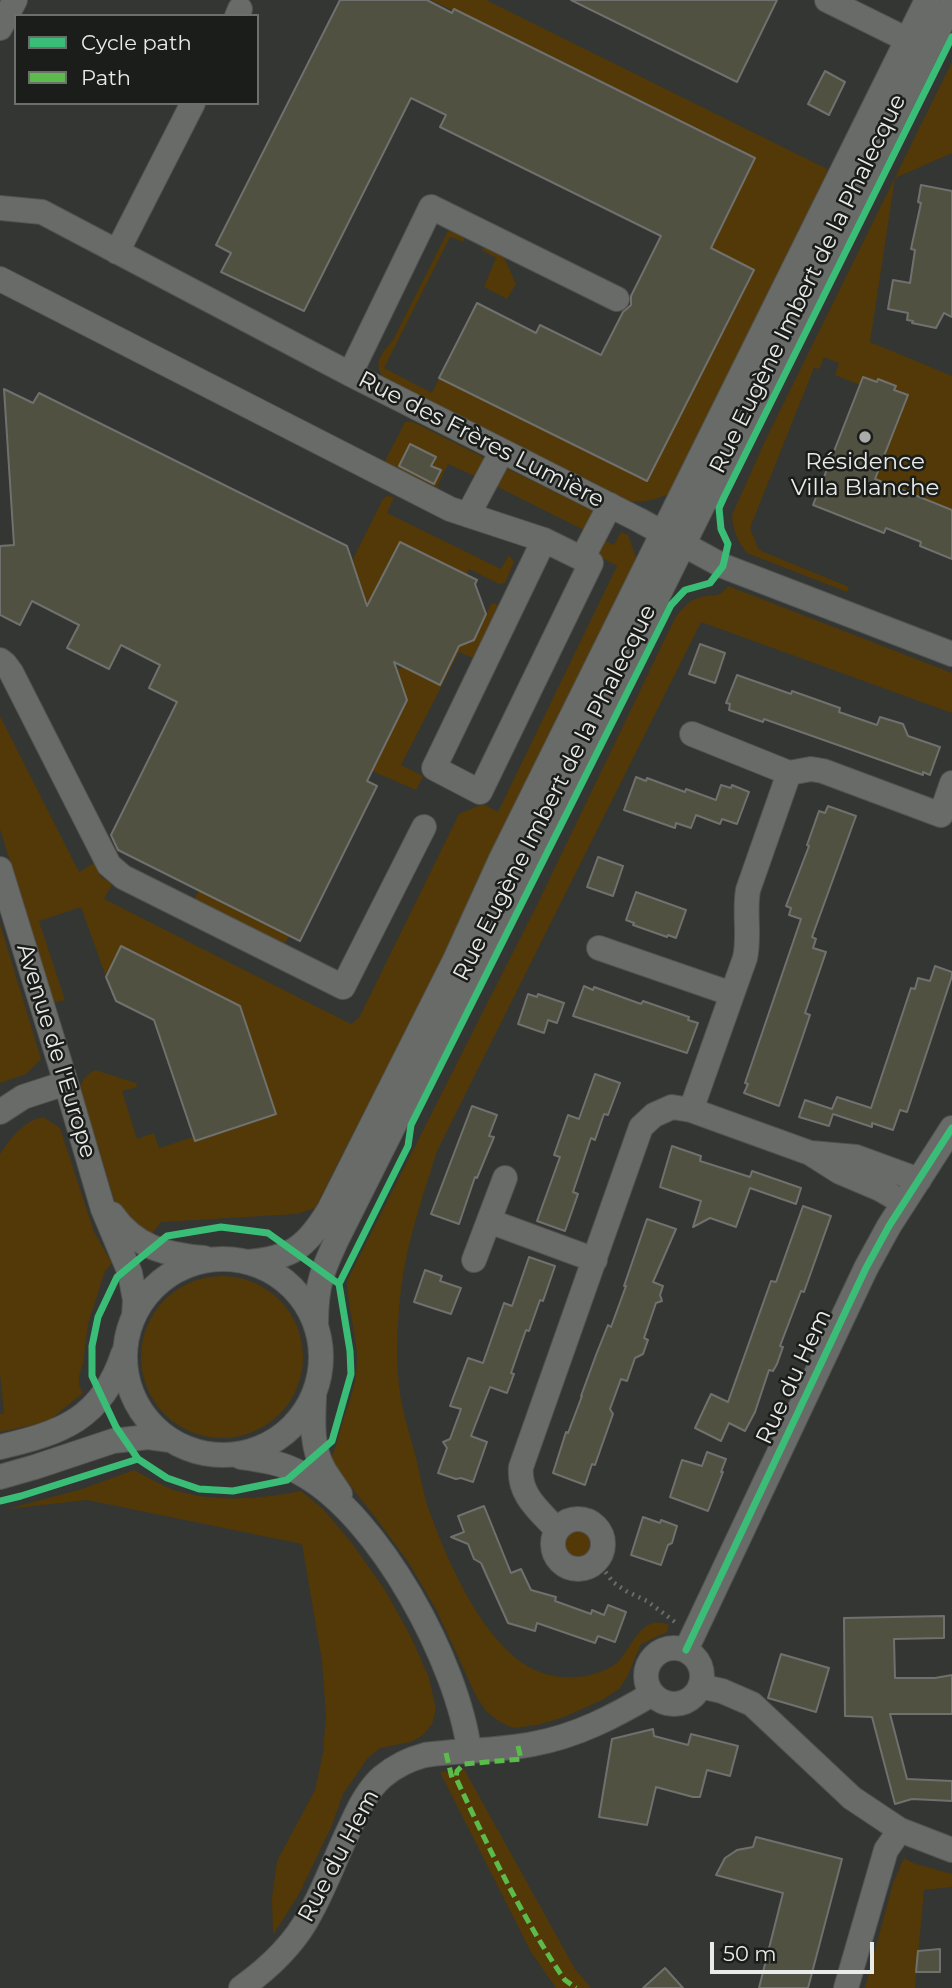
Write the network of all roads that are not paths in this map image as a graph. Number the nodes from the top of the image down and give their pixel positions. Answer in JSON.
{"nodes":[{"id":1,"x":15,"y":0,"type":"edge"},
{"id":2,"x":827,"y":0,"type":"edge"},
{"id":3,"x":927,"y":0,"type":"edge"},
{"id":4,"x":952,"y":2,"type":"edge"},
{"id":5,"x":0,"y":28,"type":"edge"},
{"id":6,"x":918,"y":45,"type":"junction"},
{"id":7,"x":192,"y":105,"type":"edge"},
{"id":8,"x":0,"y":208,"type":"edge"},
{"id":9,"x":117,"y":252,"type":"junction"},
{"id":10,"x":0,"y":279,"type":"edge"},
{"id":11,"x":617,"y":299,"type":"dead end"},
{"id":12,"x":350,"y":374,"type":"junction"},
{"id":13,"x":502,"y":451,"type":"junction"},
{"id":14,"x":610,"y":505,"type":"junction"},
{"id":15,"x":468,"y":515,"type":"junction"},
{"id":16,"x":673,"y":539,"type":"junction"},
{"id":17,"x":544,"y":540,"type":"junction"},
{"id":18,"x":582,"y":559,"type":"junction"},
{"id":19,"x":952,"y":654,"type":"edge"},
{"id":20,"x":0,"y":660,"type":"edge"},
{"id":21,"x":692,"y":734,"type":"dead end"},
{"id":22,"x":789,"y":773,"type":"junction"},
{"id":23,"x":952,"y":783,"type":"edge"},
{"id":24,"x":424,"y":827,"type":"dead end"},
{"id":25,"x":0,"y":869,"type":"edge"},
{"id":26,"x":599,"y":948,"type":"dead end"},
{"id":27,"x":732,"y":994,"type":"junction"},
{"id":28,"x":66,"y":1083,"type":"junction"},
{"id":29,"x":691,"y":1110,"type":"junction"},
{"id":30,"x":0,"y":1112,"type":"edge"},
{"id":31,"x":952,"y":1128,"type":"edge"},
{"id":32,"x":810,"y":1153,"type":"junction"},
{"id":33,"x":505,"y":1178,"type":"dead end"},
{"id":34,"x":919,"y":1180,"type":"junction"},
{"id":35,"x":100,"y":1192,"type":"junction"},
{"id":36,"x":904,"y":1203,"type":"junction"},
{"id":37,"x":489,"y":1222,"type":"junction"},
{"id":38,"x":217,"y":1259,"type":"junction"},
{"id":39,"x":595,"y":1259,"type":"junction"},
{"id":40,"x":474,"y":1260,"type":"dead end"},
{"id":41,"x":248,"y":1262,"type":"junction"},
{"id":42,"x":134,"y":1316,"type":"junction"},
{"id":43,"x":316,"y":1323,"type":"junction"},
{"id":44,"x":125,"y":1346,"type":"junction"},
{"id":45,"x":314,"y":1394,"type":"junction"},
{"id":46,"x":170,"y":1440,"type":"junction"},
{"id":47,"x":0,"y":1447,"type":"edge"},
{"id":48,"x":229,"y":1455,"type":"junction"},
{"id":49,"x":0,"y":1477,"type":"edge"},
{"id":50,"x":353,"y":1516,"type":"junction"},
{"id":51,"x":557,"y":1530,"type":"junction"},
{"id":52,"x":686,"y":1650,"type":"junction"},
{"id":53,"x":700,"y":1686,"type":"junction"},
{"id":54,"x":652,"y":1694,"type":"junction"},
{"id":55,"x":469,"y":1750,"type":"junction"},
{"id":56,"x":900,"y":1830,"type":"junction"},
{"id":57,"x":952,"y":1850,"type":"edge"},
{"id":58,"x":241,"y":1988,"type":"edge"},
{"id":59,"x":846,"y":1988,"type":"edge"}],
"edges":[{"from":1,"to":5,"type":"street"},
{"from":2,"to":6,"type":"street"},
{"from":3,"to":6,"type":"street","name":"Rue Eugène Imbert de la Phalecque"},
{"from":4,"to":6,"type":"street","name":"Rue Eugène Imbert de la Phalecque"},
{"from":6,"to":16,"type":"street","name":"Rue Eugène Imbert de la Phalecque"},
{"from":7,"to":9,"type":"street"},
{"from":8,"to":9,"type":"street"},
{"from":9,"to":12,"type":"street"},
{"from":10,"to":15,"type":"street"},
{"from":11,"to":12,"type":"street","name":"Rue des Frères Lumière"},
{"from":12,"to":13,"type":"street","name":"Rue des Frères Lumière"},
{"from":13,"to":14,"type":"street","name":"Rue des Frères Lumière"},
{"from":13,"to":15,"type":"street"},
{"from":14,"to":16,"type":"street","name":"Rue des Frères Lumière"},
{"from":14,"to":18,"type":"street"},
{"from":15,"to":17,"type":"street"},
{"from":16,"to":19,"type":"street","name":"Rue des Frères Lumière"},
{"from":16,"to":41,"type":"street","name":"Rue Eugène Imbert de la Phalecque"},
{"from":16,"to":43,"type":"street","name":"Rue Eugène Imbert de la Phalecque"},
{"from":17,"to":18,"type":"street"},
{"from":17,"to":18,"type":"street"},
{"from":20,"to":24,"type":"street"},
{"from":21,"to":22,"type":"street"},
{"from":22,"to":23,"type":"street"},
{"from":22,"to":27,"type":"street"},
{"from":25,"to":28,"type":"street","name":"Avenue de l'Europe"},
{"from":26,"to":27,"type":"street"},
{"from":27,"to":29,"type":"street"},
{"from":28,"to":30,"type":"street"},
{"from":28,"to":35,"type":"street","name":"Avenue de l'Europe"},
{"from":29,"to":32,"type":"street"},
{"from":29,"to":39,"type":"street"},
{"from":31,"to":34,"type":"street","name":"Rue du Hem"},
{"from":32,"to":34,"type":"street"},
{"from":32,"to":36,"type":"street"},
{"from":33,"to":37,"type":"street"},
{"from":34,"to":36,"type":"street","name":"Rue du Hem"},
{"from":35,"to":38,"type":"street","name":"Avenue de l'Europe"},
{"from":35,"to":42,"type":"street","name":"Avenue de l'Europe"},
{"from":36,"to":52,"type":"street","name":"Rue du Hem"},
{"from":37,"to":39,"type":"street"},
{"from":37,"to":40,"type":"street"},
{"from":38,"to":41,"type":"street"},
{"from":38,"to":42,"type":"street"},
{"from":39,"to":51,"type":"street"},
{"from":41,"to":43,"type":"street"},
{"from":42,"to":44,"type":"street"},
{"from":43,"to":45,"type":"street"},
{"from":44,"to":46,"type":"street"},
{"from":44,"to":47,"type":"street"},
{"from":45,"to":48,"type":"street"},
{"from":45,"to":50,"type":"street"},
{"from":46,"to":48,"type":"street"},
{"from":46,"to":49,"type":"street"},
{"from":48,"to":50,"type":"street"},
{"from":50,"to":55,"type":"street"},
{"from":51,"to":51,"type":"street"},
{"from":52,"to":53,"type":"street"},
{"from":52,"to":54,"type":"street"},
{"from":53,"to":54,"type":"street"},
{"from":53,"to":56,"type":"street"},
{"from":54,"to":55,"type":"street","name":"Rue du Hem"},
{"from":55,"to":58,"type":"street","name":"Rue du Hem"},
{"from":56,"to":57,"type":"street"},
{"from":56,"to":59,"type":"street"}]}
